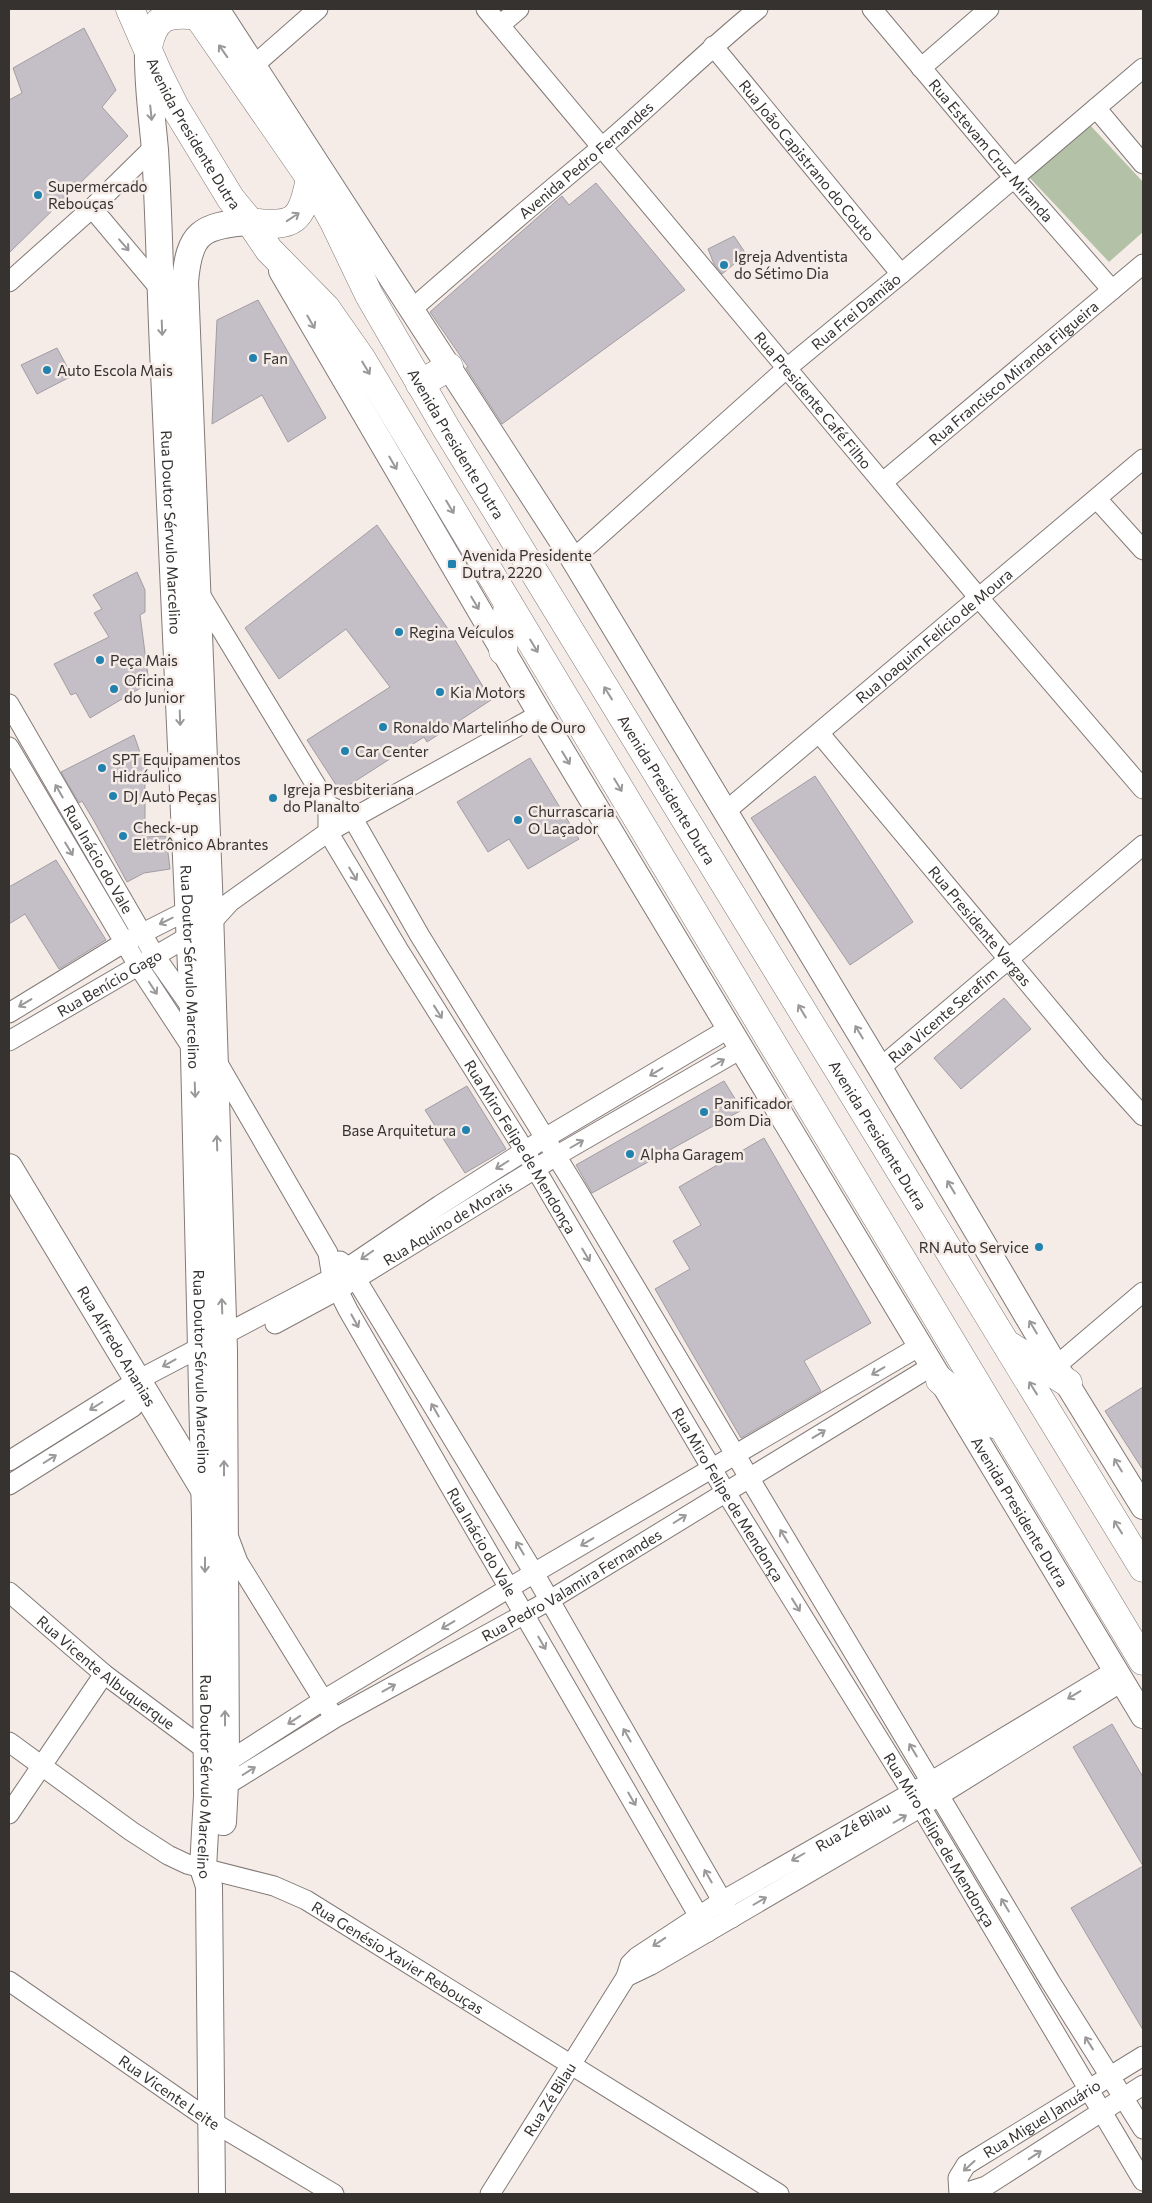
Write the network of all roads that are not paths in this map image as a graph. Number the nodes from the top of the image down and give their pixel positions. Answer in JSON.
{"nodes":[{"id":1,"x":130,"y":9,"type":"edge"},
{"id":2,"x":318,"y":9,"type":"edge"},
{"id":3,"x":486,"y":9,"type":"edge"},
{"id":4,"x":519,"y":9,"type":"edge"},
{"id":5,"x":758,"y":9,"type":"edge"},
{"id":6,"x":872,"y":9,"type":"edge"},
{"id":7,"x":989,"y":9,"type":"edge"},
{"id":8,"x":203,"y":11,"type":"edge"},
{"id":9,"x":500,"y":25,"type":"junction"},
{"id":10,"x":713,"y":46,"type":"junction"},
{"id":11,"x":148,"y":47,"type":"junction"},
{"id":12,"x":921,"y":68,"type":"junction"},
{"id":13,"x":1143,"y":68,"type":"edge"},
{"id":14,"x":248,"y":71,"type":"junction"},
{"id":15,"x":1096,"y":108,"type":"junction"},
{"id":16,"x":602,"y":146,"type":"junction"},
{"id":17,"x":154,"y":148,"type":"junction"},
{"id":18,"x":1143,"y":164,"type":"edge"},
{"id":19,"x":310,"y":178,"type":"junction"},
{"id":20,"x":1014,"y":178,"type":"junction"},
{"id":21,"x":92,"y":208,"type":"junction"},
{"id":22,"x":250,"y":222,"type":"junction"},
{"id":23,"x":269,"y":250,"type":"junction"},
{"id":24,"x":1143,"y":264,"type":"edge"},
{"id":25,"x":901,"y":274,"type":"junction"},
{"id":26,"x":9,"y":282,"type":"edge"},
{"id":27,"x":160,"y":289,"type":"junction"},
{"id":28,"x":1112,"y":290,"type":"junction"},
{"id":29,"x":412,"y":309,"type":"junction"},
{"id":30,"x":449,"y":367,"type":"junction"},
{"id":31,"x":787,"y":368,"type":"junction"},
{"id":32,"x":420,"y":384,"type":"junction"},
{"id":33,"x":1143,"y":459,"type":"edge"},
{"id":34,"x":883,"y":482,"type":"junction"},
{"id":35,"x":1097,"y":499,"type":"junction"},
{"id":36,"x":1143,"y":550,"type":"edge"},
{"id":37,"x":573,"y":559,"type":"junction"},
{"id":38,"x":196,"y":587,"type":"junction"},
{"id":39,"x":979,"y":598,"type":"junction"},
{"id":40,"x":508,"y":603,"type":"junction"},
{"id":41,"x":503,"y":651,"type":"junction"},
{"id":42,"x":9,"y":704,"type":"edge"},
{"id":43,"x":540,"y":714,"type":"junction"},
{"id":44,"x":820,"y":734,"type":"junction"},
{"id":45,"x":9,"y":747,"type":"edge"},
{"id":46,"x":1143,"y":789,"type":"edge"},
{"id":47,"x":328,"y":805,"type":"junction"},
{"id":48,"x":726,"y":811,"type":"junction"},
{"id":49,"x":352,"y":817,"type":"junction"},
{"id":50,"x":328,"y":832,"type":"junction"},
{"id":51,"x":1143,"y":845,"type":"edge"},
{"id":52,"x":205,"y":914,"type":"junction"},
{"id":53,"x":142,"y":933,"type":"junction"},
{"id":54,"x":420,"y":936,"type":"junction"},
{"id":55,"x":125,"y":942,"type":"junction"},
{"id":56,"x":398,"y":949,"type":"junction"},
{"id":57,"x":155,"y":956,"type":"junction"},
{"id":58,"x":1009,"y":960,"type":"junction"},
{"id":59,"x":139,"y":967,"type":"junction"},
{"id":60,"x":193,"y":1012,"type":"junction"},
{"id":61,"x":9,"y":1013,"type":"edge"},
{"id":62,"x":728,"y":1029,"type":"junction"},
{"id":63,"x":9,"y":1041,"type":"edge"},
{"id":64,"x":741,"y":1049,"type":"junction"},
{"id":65,"x":204,"y":1054,"type":"junction"},
{"id":66,"x":880,"y":1068,"type":"junction"},
{"id":67,"x":1143,"y":1116,"type":"edge"},
{"id":68,"x":545,"y":1138,"type":"junction"},
{"id":69,"x":525,"y":1151,"type":"junction"},
{"id":70,"x":556,"y":1156,"type":"junction"},
{"id":71,"x":9,"y":1166,"type":"edge"},
{"id":72,"x":535,"y":1169,"type":"junction"},
{"id":73,"x":9,"y":1199,"type":"edge"},
{"id":74,"x":445,"y":1213,"type":"junction"},
{"id":75,"x":328,"y":1252,"type":"junction"},
{"id":76,"x":353,"y":1273,"type":"junction"},
{"id":77,"x":335,"y":1284,"type":"junction"},
{"id":78,"x":1143,"y":1292,"type":"edge"},
{"id":79,"x":1004,"y":1342,"type":"junction"},
{"id":80,"x":216,"y":1345,"type":"junction"},
{"id":81,"x":931,"y":1364,"type":"junction"},
{"id":82,"x":1062,"y":1374,"type":"junction"},
{"id":83,"x":131,"y":1392,"type":"junction"},
{"id":84,"x":1009,"y":1437,"type":"junction"},
{"id":85,"x":735,"y":1456,"type":"junction"},
{"id":86,"x":9,"y":1461,"type":"edge"},
{"id":87,"x":712,"y":1469,"type":"junction"},
{"id":88,"x":748,"y":1477,"type":"junction"},
{"id":89,"x":9,"y":1485,"type":"edge"},
{"id":90,"x":205,"y":1491,"type":"junction"},
{"id":91,"x":725,"y":1491,"type":"junction"},
{"id":92,"x":1143,"y":1507,"type":"edge"},
{"id":93,"x":610,"y":1528,"type":"junction"},
{"id":94,"x":223,"y":1539,"type":"junction"},
{"id":95,"x":624,"y":1553,"type":"junction"},
{"id":96,"x":1143,"y":1568,"type":"edge"},
{"id":97,"x":534,"y":1573,"type":"junction"},
{"id":98,"x":508,"y":1589,"type":"junction"},
{"id":99,"x":9,"y":1592,"type":"edge"},
{"id":100,"x":550,"y":1600,"type":"junction"},
{"id":101,"x":525,"y":1614,"type":"junction"},
{"id":102,"x":1143,"y":1661,"type":"edge"},
{"id":103,"x":104,"y":1674,"type":"junction"},
{"id":104,"x":1119,"y":1676,"type":"junction"},
{"id":105,"x":322,"y":1701,"type":"junction"},
{"id":106,"x":1143,"y":1716,"type":"edge"},
{"id":107,"x":335,"y":1718,"type":"junction"},
{"id":108,"x":9,"y":1742,"type":"edge"},
{"id":109,"x":43,"y":1767,"type":"junction"},
{"id":110,"x":214,"y":1774,"type":"junction"},
{"id":111,"x":936,"y":1788,"type":"junction"},
{"id":112,"x":916,"y":1800,"type":"junction"},
{"id":113,"x":9,"y":1814,"type":"edge"},
{"id":114,"x":210,"y":1875,"type":"junction"},
{"id":115,"x":722,"y":1901,"type":"junction"},
{"id":116,"x":699,"y":1915,"type":"junction"},
{"id":117,"x":732,"y":1918,"type":"junction"},
{"id":118,"x":1016,"y":1924,"type":"junction"},
{"id":119,"x":708,"y":1932,"type":"junction"},
{"id":120,"x":998,"y":1936,"type":"junction"},
{"id":121,"x":626,"y":1977,"type":"junction"},
{"id":122,"x":9,"y":1982,"type":"edge"},
{"id":123,"x":1143,"y":2056,"type":"edge"},
{"id":124,"x":571,"y":2065,"type":"junction"},
{"id":125,"x":1110,"y":2077,"type":"junction"},
{"id":126,"x":1143,"y":2085,"type":"edge"},
{"id":127,"x":1089,"y":2090,"type":"junction"},
{"id":128,"x":1124,"y":2098,"type":"junction"},
{"id":129,"x":1102,"y":2112,"type":"junction"},
{"id":130,"x":211,"y":2122,"type":"junction"},
{"id":131,"x":1143,"y":2129,"type":"edge"},
{"id":132,"x":1143,"y":2181,"type":"edge"},
{"id":133,"x":212,"y":2194,"type":"edge"},
{"id":134,"x":334,"y":2194,"type":"edge"},
{"id":135,"x":490,"y":2194,"type":"edge"},
{"id":136,"x":779,"y":2194,"type":"edge"},
{"id":137,"x":960,"y":2194,"type":"edge"}],
"edges":[{"from":1,"to":11,"type":"main road","name":"Avenida Presidente Dutra"},
{"from":2,"to":14,"type":"street"},
{"from":3,"to":9,"type":"street","name":"Rua Presidente Café Filho"},
{"from":4,"to":9,"type":"street"},
{"from":5,"to":10,"type":"street","name":"Avenida Pedro Fernandes"},
{"from":6,"to":12,"type":"street","name":"Rua Estevam Cruz Miranda"},
{"from":7,"to":12,"type":"street"},
{"from":8,"to":11,"type":"main road"},
{"from":14,"to":8,"type":"main road","name":"Avenida Presidente Dutra","one_way":true},
{"from":9,"to":16,"type":"street","name":"Rua Presidente Café Filho"},
{"from":10,"to":16,"type":"street","name":"Avenida Pedro Fernandes"},
{"from":10,"to":25,"type":"street","name":"Rua João Capistrano do Couto"},
{"from":11,"to":17,"type":"main road","name":"Rua Doutor Sérvulo Marcelino","one_way":true},
{"from":11,"to":22,"type":"main road","name":"Avenida Presidente Dutra"},
{"from":12,"to":20,"type":"street","name":"Rua Estevam Cruz Miranda"},
{"from":13,"to":15,"type":"street","name":"Rua Frei Damião"},
{"from":14,"to":19,"type":"main road","name":"Avenida Presidente Dutra"},
{"from":14,"to":29,"type":"street","name":"Avenida Presidente Dutra"},
{"from":15,"to":18,"type":"street"},
{"from":15,"to":20,"type":"street","name":"Rua Frei Damião"},
{"from":16,"to":29,"type":"street","name":"Avenida Pedro Fernandes"},
{"from":16,"to":31,"type":"street","name":"Rua Presidente Café Filho"},
{"from":17,"to":21,"type":"street"},
{"from":17,"to":27,"type":"main road","name":"Rua Doutor Sérvulo Marcelino"},
{"from":22,"to":19,"type":"main road","one_way":true},
{"from":19,"to":32,"type":"main road","name":"Avenida Presidente Dutra"},
{"from":20,"to":25,"type":"street","name":"Rua Frei Damião"},
{"from":20,"to":28,"type":"street","name":"Rua Estevam Cruz Miranda"},
{"from":21,"to":26,"type":"street"},
{"from":21,"to":27,"type":"street","one_way":true},
{"from":22,"to":23,"type":"main road","name":"Avenida Presidente Dutra"},
{"from":22,"to":38,"type":"main road","name":"Rua Doutor Sérvulo Marcelino"},
{"from":23,"to":40,"type":"main road","name":"Avenida Presidente Dutra","one_way":true},
{"from":23,"to":41,"type":"street","name":"Avenida Presidente Dutra","one_way":true},
{"from":24,"to":28,"type":"street","name":"Rua Francisco Miranda Filgueira"},
{"from":25,"to":31,"type":"street","name":"Rua Frei Damião"},
{"from":27,"to":52,"type":"main road","name":"Rua Doutor Sérvulo Marcelino","one_way":true},
{"from":28,"to":34,"type":"street","name":"Rua Francisco Miranda Filgueira"},
{"from":29,"to":30,"type":"street","name":"Avenida Presidente Dutra"},
{"from":30,"to":32,"type":"main road"},
{"from":30,"to":37,"type":"street","name":"Avenida Presidente Dutra"},
{"from":31,"to":34,"type":"street","name":"Rua Presidente Café Filho"},
{"from":31,"to":37,"type":"street","name":"Rua Frei Damião"},
{"from":79,"to":32,"type":"main road","name":"Avenida Presidente Dutra","one_way":true},
{"from":33,"to":35,"type":"street","name":"Rua Joaquim Felício de Moura"},
{"from":34,"to":39,"type":"street","name":"Rua Presidente Café Filho"},
{"from":35,"to":36,"type":"street"},
{"from":35,"to":39,"type":"street","name":"Rua Joaquim Felício de Moura"},
{"from":37,"to":48,"type":"street","name":"Avenida Presidente Dutra"},
{"from":38,"to":47,"type":"street"},
{"from":38,"to":52,"type":"main road","name":"Rua Doutor Sérvulo Marcelino"},
{"from":39,"to":44,"type":"street","name":"Rua Joaquim Felício de Moura"},
{"from":39,"to":46,"type":"street","name":"Rua Presidente Café Filho"},
{"from":40,"to":41,"type":"main road"},
{"from":40,"to":84,"type":"main road","name":"Avenida Presidente Dutra","one_way":true},
{"from":41,"to":43,"type":"street","name":"Avenida Presidente Dutra"},
{"from":53,"to":42,"type":"street","name":"Rua Inácio do Vale","one_way":true},
{"from":43,"to":49,"type":"street","name":"Rua Benício Gago"},
{"from":43,"to":62,"type":"street","name":"Avenida Presidente Dutra","one_way":true},
{"from":44,"to":48,"type":"street","name":"Rua Joaquim Felício de Moura"},
{"from":44,"to":58,"type":"street","name":"Rua Presidente Vargas"},
{"from":45,"to":55,"type":"street","name":"Rua Inácio do Vale","one_way":true},
{"from":47,"to":49,"type":"street"},
{"from":47,"to":50,"type":"street"},
{"from":66,"to":48,"type":"street","name":"Avenida Presidente Dutra","one_way":true},
{"from":49,"to":50,"type":"street","name":"Rua Benício Gago"},
{"from":49,"to":54,"type":"street","name":"Rua Miro Felipe de Mendonça"},
{"from":50,"to":52,"type":"street","name":"Rua Benício Gago"},
{"from":50,"to":56,"type":"street","name":"Rua Miro Felipe de Mendonça","one_way":true},
{"from":51,"to":58,"type":"street","name":"Rua Vicente Serafim"},
{"from":52,"to":53,"type":"street","name":"Rua Benício Gago","one_way":true},
{"from":52,"to":57,"type":"street","name":"Rua Benício Gago"},
{"from":52,"to":60,"type":"main road","name":"Rua Doutor Sérvulo Marcelino"},
{"from":52,"to":65,"type":"main road","name":"Rua Doutor Sérvulo Marcelino"},
{"from":53,"to":55,"type":"street","name":"Rua Benício Gago"},
{"from":53,"to":57,"type":"street","name":"Rua Inácio do Vale"},
{"from":54,"to":56,"type":"street"},
{"from":54,"to":68,"type":"street","name":"Rua Miro Felipe de Mendonça"},
{"from":55,"to":59,"type":"street","name":"Rua Inácio do Vale"},
{"from":55,"to":61,"type":"street","name":"Rua Benício Gago","one_way":true},
{"from":56,"to":69,"type":"street","name":"Rua Miro Felipe de Mendonça","one_way":true},
{"from":57,"to":59,"type":"street","name":"Rua Benício Gago"},
{"from":57,"to":60,"type":"street","name":"Rua Inácio do Vale"},
{"from":58,"to":66,"type":"street","name":"Rua Vicente Serafim"},
{"from":58,"to":67,"type":"street","name":"Rua Presidente Vargas"},
{"from":59,"to":63,"type":"street","name":"Rua Benício Gago"},
{"from":59,"to":65,"type":"street","name":"Rua Inácio do Vale","one_way":true},
{"from":60,"to":65,"type":"main road","name":"Rua Doutor Sérvulo Marcelino"},
{"from":62,"to":64,"type":"street","name":"Avenida Presidente Dutra"},
{"from":62,"to":68,"type":"street","name":"Rua Aquino de Morais","one_way":true},
{"from":70,"to":64,"type":"street","name":"Rua Aquino de Morais","one_way":true},
{"from":64,"to":81,"type":"street","name":"Avenida Presidente Dutra"},
{"from":65,"to":75,"type":"street","name":"Rua Inácio do Vale"},
{"from":65,"to":80,"type":"main road","name":"Rua Doutor Sérvulo Marcelino"},
{"from":82,"to":66,"type":"street","name":"Avenida Presidente Dutra","one_way":true},
{"from":68,"to":69,"type":"street","name":"Rua Aquino de Morais"},
{"from":68,"to":70,"type":"street","name":"Rua Miro Felipe de Mendonça"},
{"from":69,"to":72,"type":"street","name":"Rua Miro Felipe de Mendonça"},
{"from":69,"to":74,"type":"street","name":"Rua Aquino de Morais","one_way":true},
{"from":70,"to":72,"type":"street","name":"Rua Aquino de Morais"},
{"from":70,"to":85,"type":"street","name":"Rua Miro Felipe de Mendonça"},
{"from":71,"to":83,"type":"main road","name":"Rua Alfredo Ananias"},
{"from":72,"to":74,"type":"street","name":"Rua Aquino de Morais"},
{"from":72,"to":87,"type":"street","name":"Rua Miro Felipe de Mendonça","one_way":true},
{"from":73,"to":83,"type":"main road","name":"Rua Alfredo Ananias"},
{"from":74,"to":76,"type":"street","name":"Rua Aquino de Morais"},
{"from":75,"to":76,"type":"street","name":"Rua Inácio do Vale"},
{"from":75,"to":77,"type":"street","name":"Rua Inácio do Vale"},
{"from":76,"to":77,"type":"street","name":"Rua Aquino de Morais"},
{"from":97,"to":76,"type":"street","name":"Rua Inácio do Vale","one_way":true},
{"from":77,"to":80,"type":"street","name":"Rua Aquino de Morais"},
{"from":77,"to":98,"type":"street","name":"Rua Inácio do Vale","one_way":true},
{"from":78,"to":82,"type":"street"},
{"from":79,"to":82,"type":"main road"},
{"from":96,"to":79,"type":"main road","name":"Avenida Presidente Dutra","one_way":true},
{"from":80,"to":83,"type":"street","name":"Rua Aquino de Morais","one_way":true},
{"from":80,"to":90,"type":"main road","name":"Rua Doutor Sérvulo Marcelino"},
{"from":94,"to":80,"type":"main road","name":"Rua Doutor Sérvulo Marcelino","one_way":true},
{"from":81,"to":84,"type":"main road"},
{"from":81,"to":85,"type":"street","name":"Rua Pedro Valamira Fernandes","one_way":true},
{"from":88,"to":81,"type":"street","name":"Rua Pedro Valamira Fernandes","one_way":true},
{"from":81,"to":104,"type":"street","name":"Avenida Presidente Dutra"},
{"from":92,"to":82,"type":"street","name":"Avenida Presidente Dutra","one_way":true},
{"from":83,"to":86,"type":"street","name":"Rua Aquino de Morais","one_way":true},
{"from":89,"to":83,"type":"street","name":"Rua Aquino de Morais","one_way":true},
{"from":83,"to":90,"type":"main road","name":"Rua Alfredo Ananias"},
{"from":83,"to":94,"type":"main road","name":"Rua Alfredo Ananias"},
{"from":84,"to":102,"type":"main road","name":"Avenida Presidente Dutra"},
{"from":85,"to":87,"type":"street","name":"Rua Pedro Valamira Fernandes"},
{"from":85,"to":88,"type":"street","name":"Rua Miro Felipe de Mendonça"},
{"from":87,"to":91,"type":"street","name":"Rua Miro Felipe de Mendonça"},
{"from":87,"to":93,"type":"street","name":"Rua Pedro Valamira Fernandes"},
{"from":88,"to":91,"type":"street","name":"Rua Pedro Valamira Fernandes"},
{"from":111,"to":88,"type":"street","name":"Rua Miro Felipe de Mendonça","one_way":true},
{"from":90,"to":94,"type":"main road","name":"Rua Alfredo Ananias"},
{"from":95,"to":91,"type":"street","name":"Rua Pedro Valamira Fernandes","one_way":true},
{"from":91,"to":112,"type":"street","name":"Rua Miro Felipe de Mendonça","one_way":true},
{"from":93,"to":95,"type":"street"},
{"from":93,"to":97,"type":"street","name":"Rua Pedro Valamira Fernandes","one_way":true},
{"from":94,"to":105,"type":"street"},
{"from":110,"to":94,"type":"main road","name":"Rua Doutor Sérvulo Marcelino","one_way":true},
{"from":94,"to":110,"type":"main road","name":"Rua Doutor Sérvulo Marcelino","one_way":true},
{"from":95,"to":100,"type":"street","name":"Rua Pedro Valamira Fernandes"},
{"from":97,"to":98,"type":"street","name":"Rua Pedro Valamira Fernandes"},
{"from":97,"to":100,"type":"street","name":"Rua Inácio do Vale"},
{"from":98,"to":101,"type":"street","name":"Rua Inácio do Vale"},
{"from":98,"to":105,"type":"street","name":"Rua Pedro Valamira Fernandes","one_way":true},
{"from":99,"to":103,"type":"street","name":"Rua Vicente Albuquerque"},
{"from":100,"to":101,"type":"street","name":"Rua Pedro Valamira Fernandes"},
{"from":115,"to":100,"type":"street","name":"Rua Inácio do Vale","one_way":true},
{"from":107,"to":101,"type":"street","name":"Rua Pedro Valamira Fernandes","one_way":true},
{"from":101,"to":116,"type":"street","name":"Rua Inácio do Vale","one_way":true},
{"from":103,"to":109,"type":"street"},
{"from":103,"to":110,"type":"street","name":"Rua Vicente Albuquerque"},
{"from":104,"to":106,"type":"street","name":"Avenida Presidente Dutra"},
{"from":104,"to":111,"type":"street","name":"Rua Zé Bilau"},
{"from":105,"to":107,"type":"street"},
{"from":105,"to":110,"type":"street","name":"Rua Pedro Valamira Fernandes","one_way":true},
{"from":110,"to":107,"type":"street","name":"Rua Pedro Valamira Fernandes","one_way":true},
{"from":108,"to":109,"type":"street","name":"Rua Genésio Xavier Rebouças"},
{"from":109,"to":113,"type":"street"},
{"from":109,"to":114,"type":"street","name":"Rua Genésio Xavier Rebouças"},
{"from":110,"to":114,"type":"main road","name":"Rua Doutor Sérvulo Marcelino"},
{"from":111,"to":112,"type":"street","name":"Rua Zé Bilau"},
{"from":118,"to":111,"type":"street","name":"Rua Miro Felipe de Mendonça","one_way":true},
{"from":112,"to":115,"type":"street","name":"Rua Zé Bilau","one_way":true},
{"from":117,"to":112,"type":"street","name":"Rua Zé Bilau","one_way":true},
{"from":112,"to":120,"type":"street","name":"Rua Miro Felipe de Mendonça"},
{"from":114,"to":124,"type":"street","name":"Rua Genésio Xavier Rebouças"},
{"from":114,"to":130,"type":"main road","name":"Rua Doutor Sérvulo Marcelino"},
{"from":115,"to":116,"type":"street","name":"Rua Zé Bilau"},
{"from":115,"to":117,"type":"street","name":"Rua Inácio do Vale"},
{"from":116,"to":119,"type":"street","name":"Rua Inácio do Vale"},
{"from":116,"to":121,"type":"street","name":"Rua Zé Bilau","one_way":true},
{"from":117,"to":119,"type":"street","name":"Rua Zé Bilau"},
{"from":118,"to":120,"type":"street"},
{"from":125,"to":118,"type":"street","name":"Rua Miro Felipe de Mendonça","one_way":true},
{"from":119,"to":121,"type":"street","name":"Rua Zé Bilau"},
{"from":120,"to":127,"type":"street","name":"Rua Miro Felipe de Mendonça"},
{"from":121,"to":124,"type":"street","name":"Rua Zé Bilau"},
{"from":122,"to":130,"type":"street","name":"Rua Vicente Leite"},
{"from":123,"to":125,"type":"street","name":"Rua Miguel Januário"},
{"from":124,"to":135,"type":"street","name":"Rua Zé Bilau"},
{"from":124,"to":136,"type":"street","name":"Rua Genésio Xavier Rebouças"},
{"from":125,"to":127,"type":"street","name":"Rua Miguel Januário"},
{"from":125,"to":128,"type":"street","name":"Rua Miro Felipe de Mendonça"},
{"from":126,"to":128,"type":"street","name":"Rua Miguel Januário"},
{"from":127,"to":129,"type":"street","name":"Rua Miro Felipe de Mendonça"},
{"from":127,"to":137,"type":"street","name":"Rua Miguel Januário","one_way":true},
{"from":128,"to":129,"type":"street","name":"Rua Miguel Januário"},
{"from":128,"to":131,"type":"street","name":"Rua Miro Felipe de Mendonça"},
{"from":129,"to":132,"type":"street","name":"Rua Miro Felipe de Mendonça"},
{"from":137,"to":129,"type":"street","name":"Rua Miguel Januário","one_way":true},
{"from":130,"to":133,"type":"main road","name":"Rua Doutor Sérvulo Marcelino"},
{"from":130,"to":134,"type":"street","name":"Rua Vicente Leite"}]}
